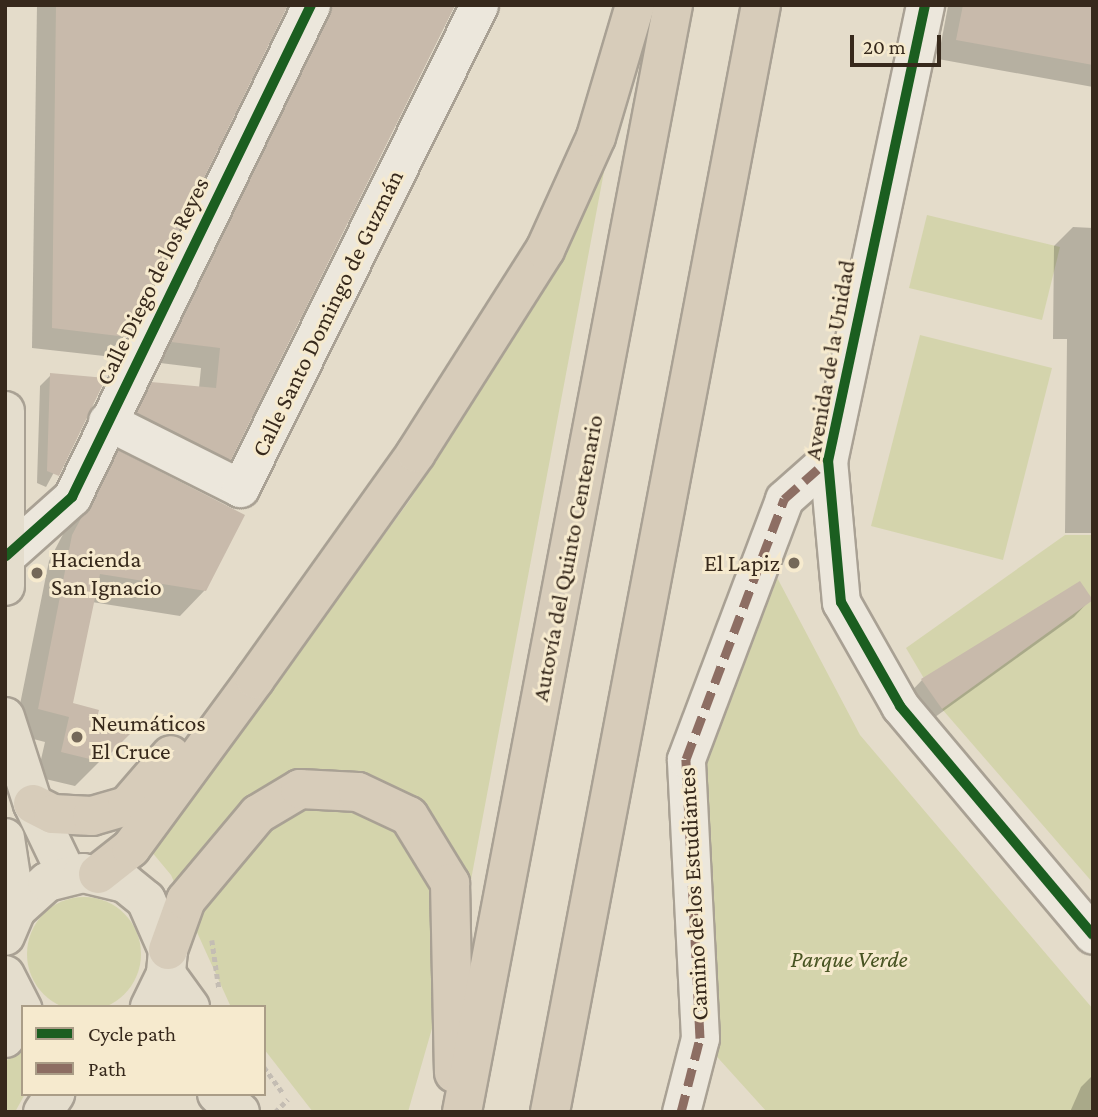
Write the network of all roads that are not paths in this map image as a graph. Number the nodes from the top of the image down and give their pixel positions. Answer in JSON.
{"nodes":[{"id":1,"x":311,"y":5,"type":"edge"},
{"id":2,"x":479,"y":5,"type":"edge"},
{"id":3,"x":635,"y":5,"type":"edge"},
{"id":4,"x":673,"y":5,"type":"edge"},
{"id":5,"x":761,"y":5,"type":"edge"},
{"id":6,"x":925,"y":5,"type":"edge"},
{"id":7,"x":5,"y":411,"type":"edge"},
{"id":8,"x":107,"y":421,"type":"junction"},
{"id":9,"x":828,"y":460,"type":"junction"},
{"id":10,"x":6,"y":476,"type":"edge"},
{"id":11,"x":72,"y":497,"type":"junction"},
{"id":12,"x":6,"y":556,"type":"edge"},
{"id":13,"x":5,"y":586,"type":"edge"},
{"id":14,"x":256,"y":678,"type":"junction"},
{"id":15,"x":5,"y":717,"type":"edge"},
{"id":16,"x":33,"y":804,"type":"junction"},
{"id":17,"x":5,"y":838,"type":"edge"},
{"id":18,"x":83,"y":875,"type":"junction"},
{"id":19,"x":10,"y":920,"type":"edge"},
{"id":20,"x":1093,"y":935,"type":"edge"},
{"id":21,"x":161,"y":977,"type":"edge"},
{"id":22,"x":205,"y":1000,"type":"edge"},
{"id":23,"x":54,"y":1096,"type":"edge"},
{"id":24,"x":220,"y":1096,"type":"edge"},
{"id":25,"x":254,"y":1096,"type":"edge"},
{"id":26,"x":275,"y":1101,"type":"edge"},
{"id":27,"x":43,"y":1112,"type":"edge"},
{"id":28,"x":240,"y":1112,"type":"edge"},
{"id":29,"x":456,"y":1112,"type":"edge"},
{"id":30,"x":462,"y":1112,"type":"edge"},
{"id":31,"x":551,"y":1112,"type":"edge"},
{"id":32,"x":681,"y":1112,"type":"edge"}],
"edges":[{"from":1,"to":8,"type":"street","name":"Calle Diego de los Reyes"},
{"from":2,"to":8,"type":"street","name":"Calle Santo Domingo de Guzmán"},
{"from":3,"to":14,"type":"highway"},
{"from":4,"to":30,"type":"highway","name":"Autovía del Quinto Centenario"},
{"from":5,"to":31,"type":"highway"},
{"from":6,"to":9,"type":"street","name":"Avenida de la Unidad"},
{"from":7,"to":10,"type":"main road"},
{"from":8,"to":11,"type":"street","name":"Calle Diego de los Reyes"},
{"from":9,"to":20,"type":"street","name":"Avenida de la Unidad"},
{"from":9,"to":32,"type":"street","name":"Camino de los Estudiantes"},
{"from":10,"to":11,"type":"street"},
{"from":10,"to":12,"type":"main road"},
{"from":11,"to":12,"type":"street","name":"Calle Diego de los Reyes"},
{"from":12,"to":13,"type":"main road"},
{"from":14,"to":16,"type":"highway"},
{"from":14,"to":18,"type":"highway"},
{"from":15,"to":16,"type":"main road"},
{"from":16,"to":18,"type":"main road"},
{"from":17,"to":19,"type":"main road"},
{"from":18,"to":19,"type":"main road"},
{"from":18,"to":21,"type":"main road"},
{"from":21,"to":22,"type":"main road"},
{"from":21,"to":29,"type":"highway"},
{"from":23,"to":27,"type":"main road"},
{"from":24,"to":28,"type":"main road"},
{"from":25,"to":26,"type":"main road"}]}
